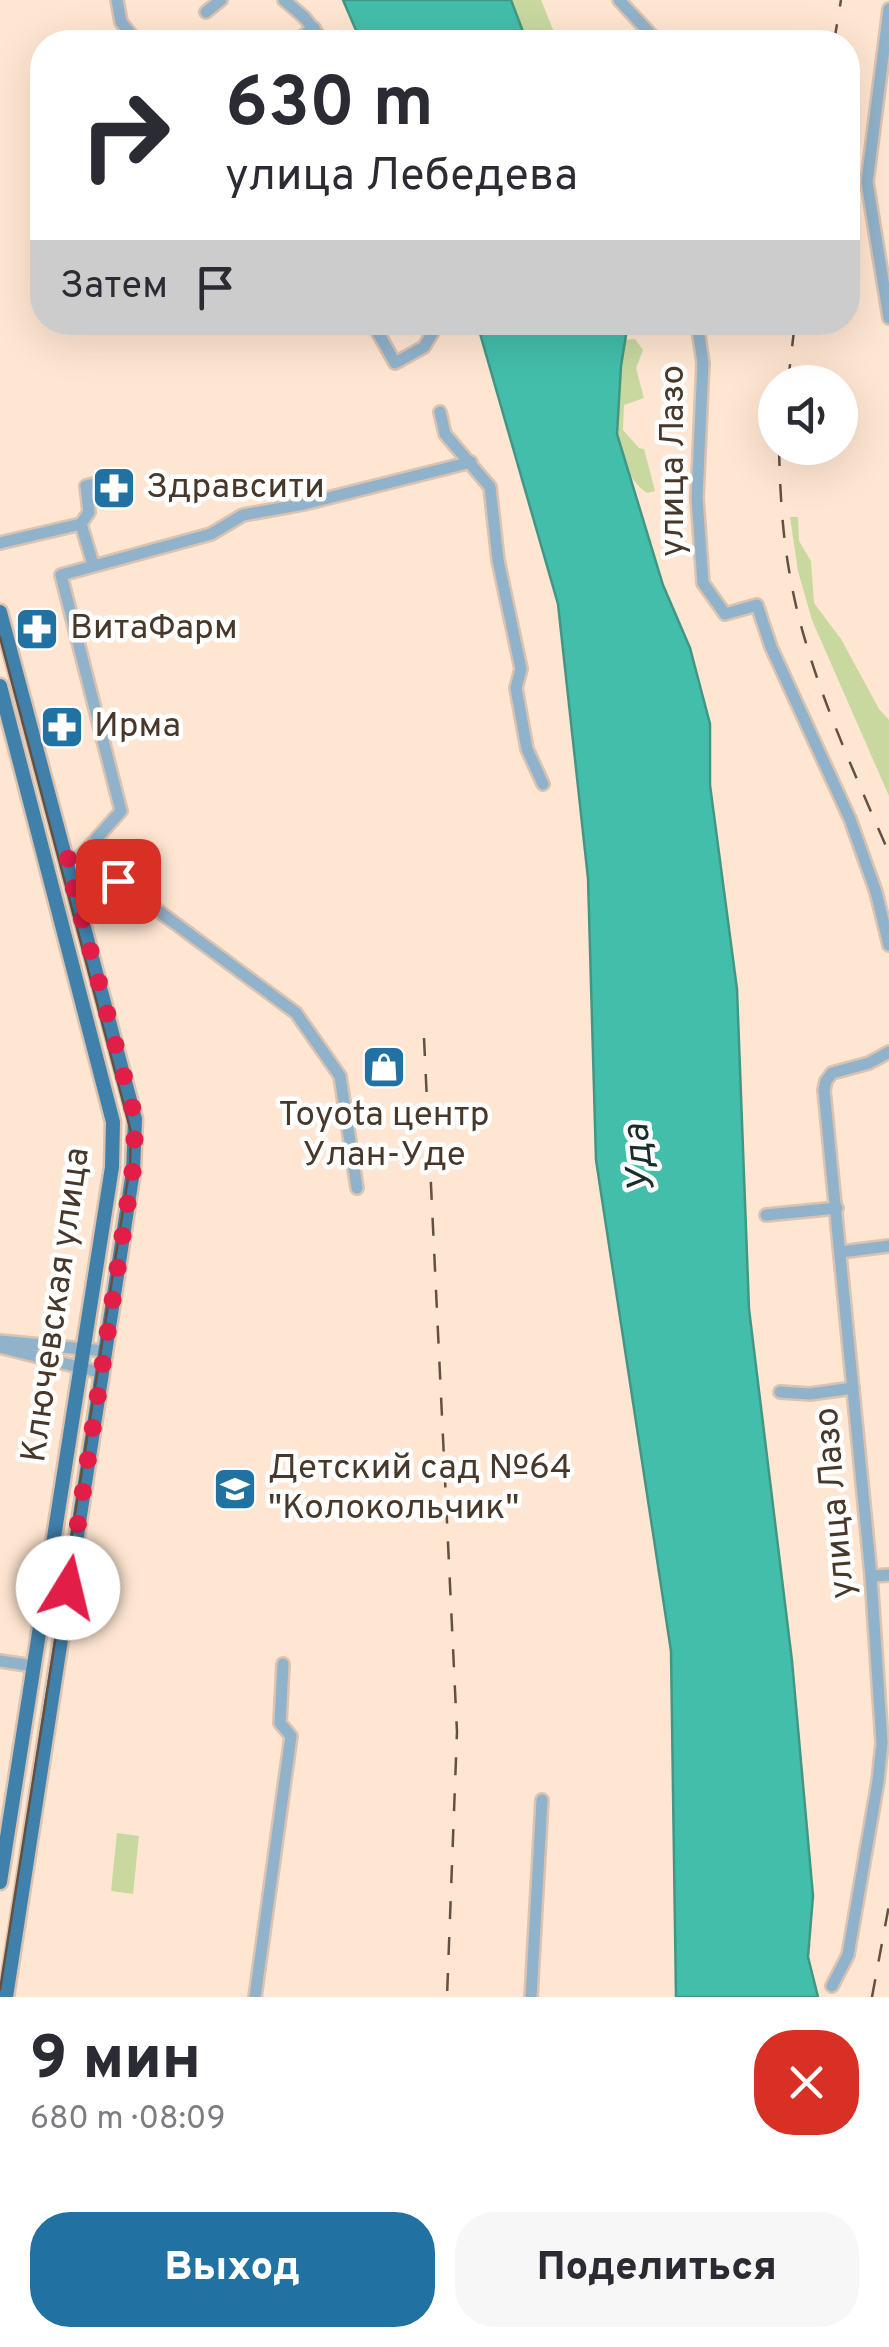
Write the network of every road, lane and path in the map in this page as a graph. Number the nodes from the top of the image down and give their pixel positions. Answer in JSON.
{"nodes":[{"id":1,"x":118,"y":0,"type":"edge"},
{"id":2,"x":221,"y":0,"type":"edge"},
{"id":3,"x":284,"y":0,"type":"edge"},
{"id":4,"x":618,"y":0,"type":"edge"},
{"id":5,"x":889,"y":9,"type":"edge"},
{"id":6,"x":206,"y":12,"type":"dead end"},
{"id":7,"x":314,"y":28,"type":"joint"},
{"id":8,"x":128,"y":30,"type":"edge"},
{"id":9,"x":311,"y":30,"type":"edge"},
{"id":10,"x":647,"y":30,"type":"edge"},
{"id":11,"x":889,"y":318,"type":"edge"},
{"id":12,"x":380,"y":335,"type":"edge"},
{"id":13,"x":431,"y":335,"type":"edge"},
{"id":14,"x":699,"y":335,"type":"edge"},
{"id":15,"x":440,"y":412,"type":"dead end"},
{"id":16,"x":471,"y":462,"type":"junction"},
{"id":17,"x":101,"y":482,"type":"dead end"},
{"id":18,"x":81,"y":524,"type":"junction"},
{"id":19,"x":0,"y":543,"type":"edge"},
{"id":20,"x":94,"y":564,"type":"junction"},
{"id":21,"x":0,"y":612,"type":"edge"},
{"id":22,"x":0,"y":686,"type":"edge"},
{"id":23,"x":543,"y":784,"type":"dead end"},
{"id":24,"x":73,"y":858,"type":"junction"},
{"id":25,"x":889,"y":945,"type":"edge"},
{"id":26,"x":889,"y":1052,"type":"edge"},
{"id":27,"x":357,"y":1188,"type":"dead end"},
{"id":28,"x":837,"y":1208,"type":"junction"},
{"id":29,"x":766,"y":1215,"type":"dead end"},
{"id":30,"x":889,"y":1246,"type":"edge"},
{"id":31,"x":840,"y":1252,"type":"junction"},
{"id":32,"x":0,"y":1344,"type":"edge"},
{"id":33,"x":82,"y":1347,"type":"junction"},
{"id":34,"x":105,"y":1350,"type":"junction"},
{"id":35,"x":79,"y":1370,"type":"junction"},
{"id":36,"x":102,"y":1373,"type":"junction"},
{"id":37,"x":853,"y":1388,"type":"junction"},
{"id":38,"x":780,"y":1392,"type":"dead end"},
{"id":39,"x":889,"y":1575,"type":"edge"},
{"id":40,"x":871,"y":1576,"type":"junction"},
{"id":41,"x":0,"y":1661,"type":"edge"},
{"id":42,"x":284,"y":1664,"type":"dead end"},
{"id":43,"x":33,"y":1666,"type":"junction"},
{"id":44,"x":542,"y":1800,"type":"dead end"},
{"id":45,"x":0,"y":1882,"type":"edge"},
{"id":46,"x":832,"y":1986,"type":"dead end"},
{"id":47,"x":6,"y":1997,"type":"edge"},
{"id":48,"x":254,"y":1997,"type":"edge"},
{"id":49,"x":531,"y":1997,"type":"edge"}],
"edges":[{"from":1,"to":8,"type":"street"},
{"from":2,"to":6,"type":"street"},
{"from":3,"to":7,"type":"street"},
{"from":4,"to":10,"type":"street"},
{"from":5,"to":11,"type":"street"},
{"from":7,"to":9,"type":"street"},
{"from":12,"to":13,"type":"street"},
{"from":14,"to":25,"type":"street","name":"улица Лазо"},
{"from":15,"to":16,"type":"street"},
{"from":16,"to":20,"type":"street"},
{"from":16,"to":23,"type":"street"},
{"from":17,"to":18,"type":"street"},
{"from":18,"to":19,"type":"street"},
{"from":18,"to":20,"type":"street"},
{"from":20,"to":24,"type":"street"},
{"from":21,"to":24,"type":"main road","name":"Ключевская улица"},
{"from":22,"to":33,"type":"main road","name":"Ключевская улица"},
{"from":24,"to":27,"type":"street"},
{"from":24,"to":34,"type":"main road","name":"Ключевская улица"},
{"from":26,"to":28,"type":"street","name":"улица Лазо"},
{"from":28,"to":29,"type":"street"},
{"from":28,"to":31,"type":"street","name":"улица Лазо"},
{"from":30,"to":31,"type":"street"},
{"from":31,"to":37,"type":"street","name":"улица Лазо"},
{"from":32,"to":33,"type":"street"},
{"from":32,"to":35,"type":"street"},
{"from":33,"to":34,"type":"street"},
{"from":33,"to":35,"type":"main road","name":"Ключевская улица"},
{"from":34,"to":36,"type":"main road","name":"Ключевская улица"},
{"from":35,"to":36,"type":"street"},
{"from":35,"to":43,"type":"main road","name":"Ключевская улица"},
{"from":36,"to":47,"type":"main road","name":"Ключевская улица"},
{"from":37,"to":38,"type":"street"},
{"from":37,"to":40,"type":"street","name":"улица Лазо"},
{"from":39,"to":40,"type":"street"},
{"from":40,"to":46,"type":"street","name":"улица Лазо"},
{"from":41,"to":43,"type":"street"},
{"from":42,"to":48,"type":"street"},
{"from":43,"to":45,"type":"main road","name":"Ключевская улица"},
{"from":44,"to":49,"type":"street"}]}
